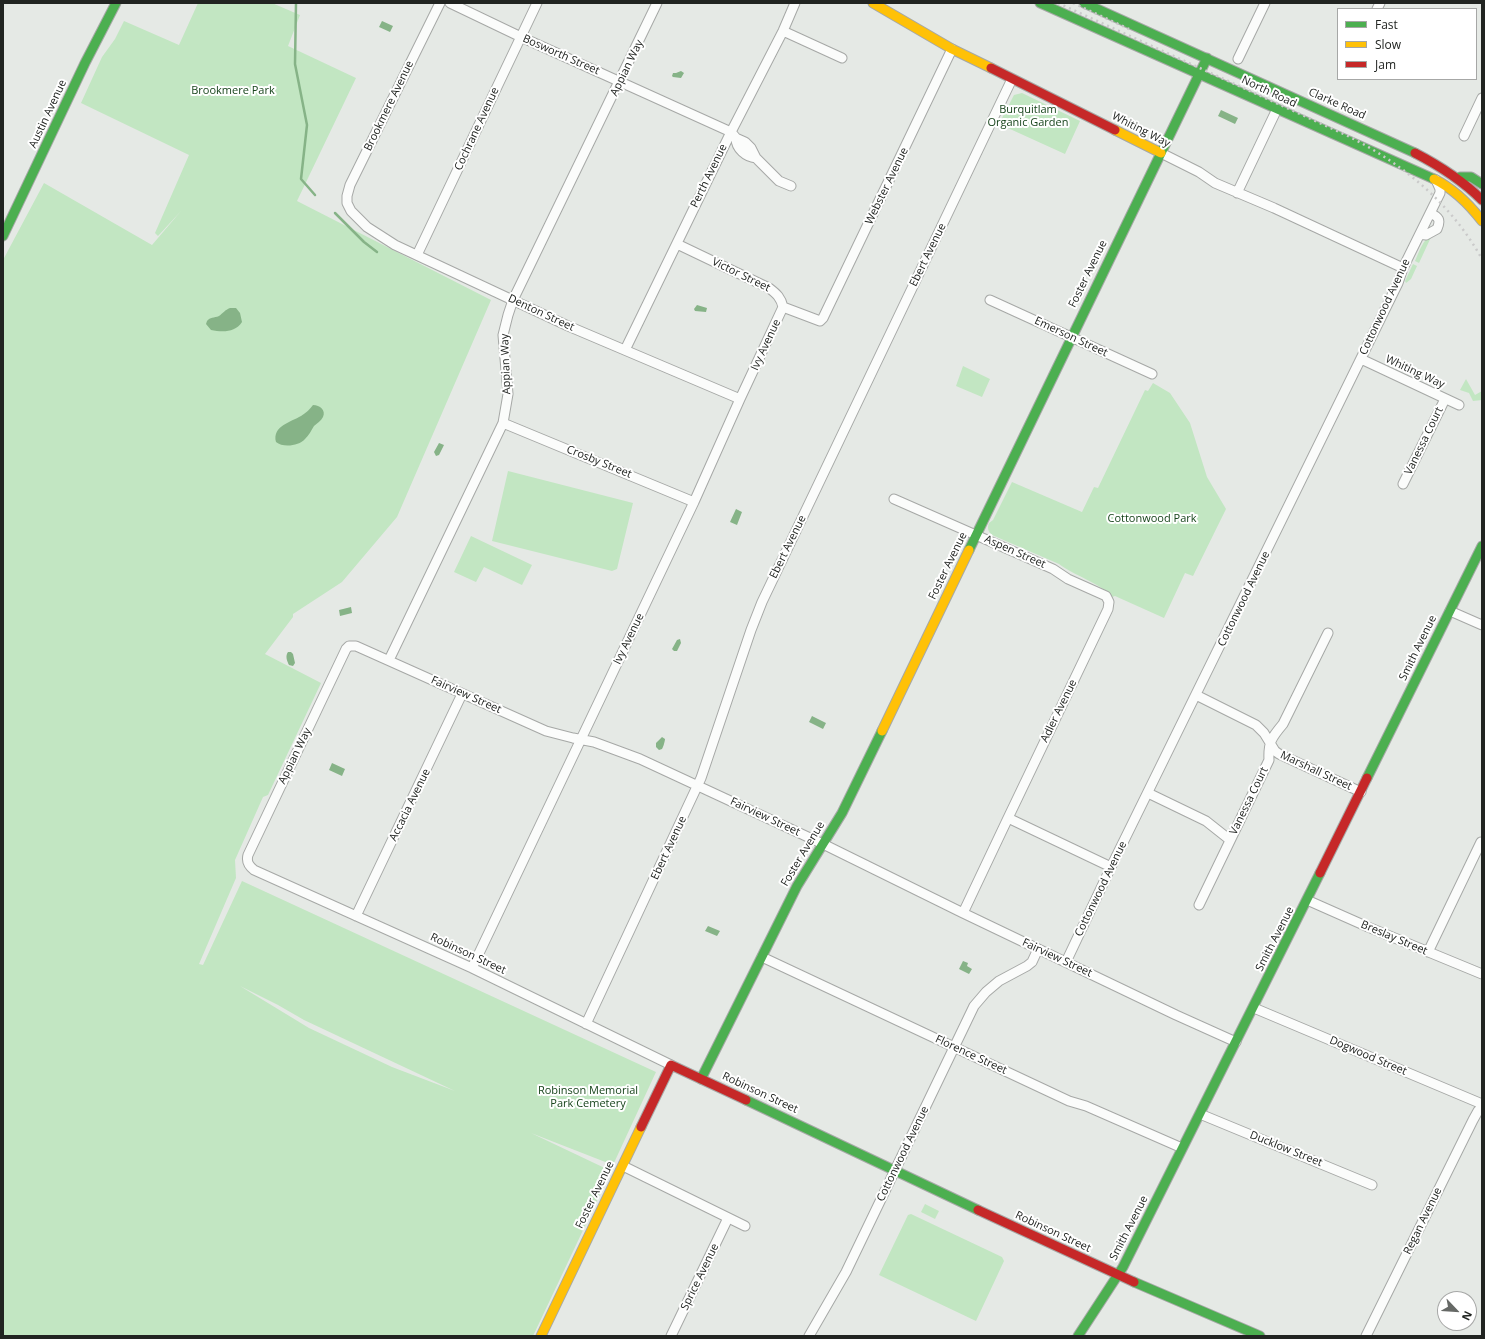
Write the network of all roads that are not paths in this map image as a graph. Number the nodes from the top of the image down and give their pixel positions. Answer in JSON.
{"nodes":[{"id":1,"x":116,"y":3,"type":"edge"},
{"id":2,"x":440,"y":3,"type":"edge"},
{"id":3,"x":450,"y":3,"type":"edge"},
{"id":4,"x":537,"y":3,"type":"edge"},
{"id":5,"x":658,"y":3,"type":"edge"},
{"id":6,"x":795,"y":3,"type":"edge"},
{"id":7,"x":873,"y":3,"type":"edge"},
{"id":8,"x":1040,"y":3,"type":"edge"},
{"id":9,"x":1084,"y":3,"type":"edge"},
{"id":10,"x":1265,"y":3,"type":"edge"},
{"id":11,"x":783,"y":31,"type":"junction"},
{"id":12,"x":521,"y":37,"type":"junction"},
{"id":13,"x":952,"y":49,"type":"junction"},
{"id":14,"x":842,"y":58,"type":"dead end"},
{"id":15,"x":1207,"y":58,"type":"junction"},
{"id":16,"x":1238,"y":59,"type":"dead end"},
{"id":17,"x":1200,"y":74,"type":"junction"},
{"id":18,"x":1012,"y":79,"type":"junction"},
{"id":19,"x":620,"y":82,"type":"junction"},
{"id":20,"x":1482,"y":98,"type":"edge"},
{"id":21,"x":1277,"y":109,"type":"junction"},
{"id":22,"x":733,"y":135,"type":"junction"},
{"id":23,"x":1464,"y":136,"type":"dead end"},
{"id":24,"x":1161,"y":153,"type":"junction"},
{"id":25,"x":1459,"y":177,"type":"junction"},
{"id":26,"x":1436,"y":180,"type":"junction"},
{"id":27,"x":1482,"y":184,"type":"edge"},
{"id":28,"x":792,"y":186,"type":"dead end"},
{"id":29,"x":1237,"y":193,"type":"junction"},
{"id":30,"x":1482,"y":200,"type":"edge"},
{"id":31,"x":1473,"y":209,"type":"junction"},
{"id":32,"x":351,"y":211,"type":"joint"},
{"id":33,"x":1482,"y":212,"type":"edge"},
{"id":34,"x":1430,"y":213,"type":"junction"},
{"id":35,"x":1482,"y":221,"type":"edge"},
{"id":36,"x":4,"y":231,"type":"edge"},
{"id":37,"x":1421,"y":231,"type":"junction"},
{"id":38,"x":677,"y":244,"type":"junction"},
{"id":39,"x":417,"y":255,"type":"junction"},
{"id":40,"x":1403,"y":268,"type":"junction"},
{"id":41,"x":513,"y":300,"type":"junction"},
{"id":42,"x":990,"y":300,"type":"dead end"},
{"id":43,"x":783,"y":307,"type":"junction"},
{"id":44,"x":1071,"y":336,"type":"junction"},
{"id":45,"x":625,"y":350,"type":"junction"},
{"id":46,"x":1361,"y":359,"type":"junction"},
{"id":47,"x":1152,"y":374,"type":"dead end"},
{"id":48,"x":740,"y":399,"type":"junction"},
{"id":49,"x":1445,"y":399,"type":"junction"},
{"id":50,"x":1459,"y":405,"type":"dead end"},
{"id":51,"x":503,"y":423,"type":"junction"},
{"id":52,"x":1403,"y":484,"type":"dead end"},
{"id":53,"x":894,"y":499,"type":"dead end"},
{"id":54,"x":694,"y":502,"type":"junction"},
{"id":55,"x":976,"y":535,"type":"junction"},
{"id":56,"x":1482,"y":546,"type":"edge"},
{"id":57,"x":1109,"y":602,"type":"joint"},
{"id":58,"x":1450,"y":611,"type":"junction"},
{"id":59,"x":1482,"y":626,"type":"edge"},
{"id":60,"x":1328,"y":633,"type":"dead end"},
{"id":61,"x":351,"y":645,"type":"joint"},
{"id":62,"x":389,"y":660,"type":"junction"},
{"id":63,"x":462,"y":694,"type":"junction"},
{"id":64,"x":1196,"y":695,"type":"junction"},
{"id":65,"x":581,"y":740,"type":"junction"},
{"id":66,"x":1270,"y":742,"type":"junction"},
{"id":67,"x":698,"y":785,"type":"junction"},
{"id":68,"x":1361,"y":792,"type":"junction"},
{"id":69,"x":1148,"y":793,"type":"junction"},
{"id":70,"x":1008,"y":818,"type":"junction"},
{"id":71,"x":1230,"y":840,"type":"junction"},
{"id":72,"x":1481,"y":842,"type":"edge"},
{"id":73,"x":823,"y":844,"type":"junction"},
{"id":74,"x":1111,"y":867,"type":"junction"},
{"id":75,"x":252,"y":868,"type":"joint"},
{"id":76,"x":1307,"y":900,"type":"junction"},
{"id":77,"x":1199,"y":905,"type":"dead end"},
{"id":78,"x":963,"y":913,"type":"junction"},
{"id":79,"x":356,"y":916,"type":"junction"},
{"id":80,"x":1038,"y":949,"type":"junction"},
{"id":81,"x":1428,"y":952,"type":"junction"},
{"id":82,"x":762,"y":957,"type":"junction"},
{"id":83,"x":1066,"y":962,"type":"junction"},
{"id":84,"x":472,"y":968,"type":"junction"},
{"id":85,"x":1482,"y":974,"type":"edge"},
{"id":86,"x":1254,"y":1008,"type":"junction"},
{"id":87,"x":586,"y":1024,"type":"junction"},
{"id":88,"x":1236,"y":1042,"type":"junction"},
{"id":89,"x":954,"y":1047,"type":"junction"},
{"id":90,"x":671,"y":1065,"type":"junction"},
{"id":91,"x":701,"y":1079,"type":"junction"},
{"id":92,"x":1482,"y":1106,"type":"edge"},
{"id":93,"x":1200,"y":1114,"type":"junction"},
{"id":94,"x":1182,"y":1148,"type":"junction"},
{"id":95,"x":623,"y":1166,"type":"junction"},
{"id":96,"x":895,"y":1170,"type":"junction"},
{"id":97,"x":1372,"y":1184,"type":"dead end"},
{"id":98,"x":728,"y":1218,"type":"junction"},
{"id":99,"x":745,"y":1226,"type":"dead end"},
{"id":100,"x":1118,"y":1276,"type":"junction"},
{"id":101,"x":541,"y":1336,"type":"edge"},
{"id":102,"x":671,"y":1336,"type":"edge"},
{"id":103,"x":809,"y":1336,"type":"edge"},
{"id":104,"x":1078,"y":1336,"type":"edge"},
{"id":105,"x":1260,"y":1336,"type":"edge"},
{"id":106,"x":1366,"y":1336,"type":"edge"}],
"edges":[{"from":1,"to":36,"type":"street","name":"Austin Avenue"},
{"from":2,"to":32,"type":"street","name":"Brookmere Avenue"},
{"from":3,"to":12,"type":"street","name":"Bosworth Street"},
{"from":4,"to":12,"type":"street","name":"Cochrane Avenue"},
{"from":5,"to":19,"type":"street","name":"Appian Way"},
{"from":6,"to":11,"type":"street","name":"Perth Avenue"},
{"from":7,"to":13,"type":"street","name":"Whiting Way"},
{"from":8,"to":17,"type":"street","name":"North Road"},
{"from":9,"to":15,"type":"street","name":"Clarke Road"},
{"from":10,"to":16,"type":"street"},
{"from":11,"to":14,"type":"street"},
{"from":11,"to":22,"type":"street","name":"Perth Avenue"},
{"from":12,"to":19,"type":"street","name":"Bosworth Street"},
{"from":12,"to":39,"type":"street","name":"Cochrane Avenue"},
{"from":13,"to":18,"type":"street","name":"Whiting Way"},
{"from":13,"to":43,"type":"street","name":"Webster Avenue"},
{"from":15,"to":17,"type":"street","name":"Foster Avenue"},
{"from":15,"to":25,"type":"street","name":"Clarke Road"},
{"from":17,"to":21,"type":"street","name":"North Road"},
{"from":17,"to":24,"type":"street","name":"Foster Avenue"},
{"from":18,"to":24,"type":"street","name":"Whiting Way"},
{"from":18,"to":67,"type":"street","name":"Ebert Avenue"},
{"from":19,"to":22,"type":"street","name":"Bosworth Street"},
{"from":19,"to":41,"type":"street","name":"Appian Way"},
{"from":20,"to":23,"type":"street"},
{"from":21,"to":26,"type":"street","name":"North Road"},
{"from":21,"to":29,"type":"street"},
{"from":22,"to":28,"type":"street"},
{"from":22,"to":38,"type":"street","name":"Perth Avenue"},
{"from":24,"to":29,"type":"street","name":"Whiting Way"},
{"from":24,"to":44,"type":"street","name":"Foster Avenue"},
{"from":25,"to":27,"type":"street"},
{"from":25,"to":30,"type":"street","name":"Clarke Road"},
{"from":26,"to":31,"type":"street","name":"North Road"},
{"from":26,"to":34,"type":"street","name":"Cottonwood Avenue"},
{"from":29,"to":40,"type":"street","name":"Whiting Way"},
{"from":31,"to":33,"type":"street","name":"North Road"},
{"from":31,"to":35,"type":"street"},
{"from":32,"to":39,"type":"street","name":"Denton Street"},
{"from":34,"to":37,"type":"street","name":"Cottonwood Avenue"},
{"from":34,"to":37,"type":"street"},
{"from":37,"to":40,"type":"street","name":"Cottonwood Avenue"},
{"from":38,"to":43,"type":"street","name":"Victor Street"},
{"from":38,"to":45,"type":"street","name":"Perth Avenue"},
{"from":39,"to":41,"type":"street","name":"Denton Street"},
{"from":40,"to":46,"type":"street","name":"Cottonwood Avenue"},
{"from":41,"to":45,"type":"street","name":"Denton Street"},
{"from":41,"to":51,"type":"street","name":"Appian Way"},
{"from":42,"to":44,"type":"street","name":"Emerson Street"},
{"from":43,"to":48,"type":"street","name":"Ivy Avenue"},
{"from":44,"to":47,"type":"street","name":"Emerson Street"},
{"from":44,"to":55,"type":"street","name":"Foster Avenue"},
{"from":45,"to":48,"type":"street","name":"Denton Street"},
{"from":46,"to":49,"type":"street","name":"Whiting Way"},
{"from":46,"to":64,"type":"street","name":"Cottonwood Avenue"},
{"from":48,"to":54,"type":"street","name":"Ivy Avenue"},
{"from":49,"to":50,"type":"street","name":"Whiting Way"},
{"from":49,"to":52,"type":"street","name":"Vanessa Court"},
{"from":51,"to":54,"type":"street","name":"Crosby Street"},
{"from":51,"to":62,"type":"street","name":"Appian Way"},
{"from":53,"to":55,"type":"street","name":"Aspen Street"},
{"from":54,"to":65,"type":"street","name":"Ivy Avenue"},
{"from":55,"to":57,"type":"street","name":"Aspen Street"},
{"from":55,"to":73,"type":"street","name":"Foster Avenue"},
{"from":56,"to":58,"type":"street","name":"Smith Avenue"},
{"from":57,"to":70,"type":"street","name":"Adler Avenue"},
{"from":58,"to":59,"type":"street"},
{"from":58,"to":68,"type":"street","name":"Smith Avenue"},
{"from":60,"to":66,"type":"street"},
{"from":61,"to":62,"type":"street","name":"Fairview Street"},
{"from":61,"to":75,"type":"street","name":"Appian Way"},
{"from":62,"to":63,"type":"street","name":"Fairview Street"},
{"from":63,"to":65,"type":"street","name":"Fairview Street"},
{"from":63,"to":79,"type":"street","name":"Accacia Avenue"},
{"from":64,"to":66,"type":"street","name":"Marshall Street"},
{"from":64,"to":69,"type":"street","name":"Cottonwood Avenue"},
{"from":65,"to":67,"type":"street","name":"Fairview Street"},
{"from":65,"to":84,"type":"street","name":"Ivy Avenue"},
{"from":66,"to":68,"type":"street","name":"Marshall Street"},
{"from":66,"to":71,"type":"street","name":"Vanessa Court"},
{"from":67,"to":73,"type":"street","name":"Fairview Street"},
{"from":67,"to":87,"type":"street","name":"Ebert Avenue"},
{"from":68,"to":76,"type":"street","name":"Smith Avenue"},
{"from":69,"to":71,"type":"street"},
{"from":69,"to":74,"type":"street","name":"Cottonwood Avenue"},
{"from":70,"to":74,"type":"street"},
{"from":70,"to":78,"type":"street","name":"Adler Avenue"},
{"from":71,"to":77,"type":"street","name":"Vanessa Court"},
{"from":72,"to":81,"type":"street"},
{"from":73,"to":78,"type":"street","name":"Fairview Street"},
{"from":73,"to":82,"type":"street","name":"Foster Avenue"},
{"from":74,"to":83,"type":"street","name":"Cottonwood Avenue"},
{"from":75,"to":79,"type":"street","name":"Robinson Street"},
{"from":76,"to":81,"type":"street","name":"Breslay Street"},
{"from":76,"to":86,"type":"street","name":"Smith Avenue"},
{"from":78,"to":80,"type":"street","name":"Fairview Street"},
{"from":79,"to":84,"type":"street","name":"Robinson Street"},
{"from":80,"to":83,"type":"street","name":"Fairview Street"},
{"from":80,"to":89,"type":"street","name":"Cottonwood Avenue"},
{"from":81,"to":85,"type":"street","name":"Breslay Street"},
{"from":82,"to":89,"type":"street","name":"Florence Street"},
{"from":82,"to":91,"type":"street","name":"Foster Avenue"},
{"from":83,"to":88,"type":"street","name":"Fairview Street"},
{"from":84,"to":87,"type":"street","name":"Robinson Street"},
{"from":86,"to":88,"type":"street","name":"Smith Avenue"},
{"from":86,"to":92,"type":"street","name":"Dogwood Street"},
{"from":87,"to":90,"type":"street","name":"Robinson Street"},
{"from":88,"to":93,"type":"street","name":"Smith Avenue"},
{"from":89,"to":94,"type":"street","name":"Florence Street"},
{"from":89,"to":96,"type":"street","name":"Cottonwood Avenue"},
{"from":90,"to":91,"type":"street","name":"Robinson Street"},
{"from":90,"to":95,"type":"street","name":"Foster Avenue"},
{"from":91,"to":96,"type":"street","name":"Robinson Street"},
{"from":92,"to":106,"type":"street","name":"Regan Avenue"},
{"from":93,"to":94,"type":"street","name":"Smith Avenue"},
{"from":93,"to":97,"type":"street","name":"Ducklow Street"},
{"from":94,"to":100,"type":"street","name":"Smith Avenue"},
{"from":95,"to":98,"type":"street"},
{"from":95,"to":101,"type":"street","name":"Foster Avenue"},
{"from":96,"to":100,"type":"street","name":"Robinson Street"},
{"from":96,"to":103,"type":"street","name":"Cottonwood Avenue"},
{"from":98,"to":99,"type":"street"},
{"from":98,"to":102,"type":"street","name":"Sprice Avenue"},
{"from":100,"to":104,"type":"street","name":"Smith Avenue"},
{"from":100,"to":105,"type":"street","name":"Robinson Street"}]}
